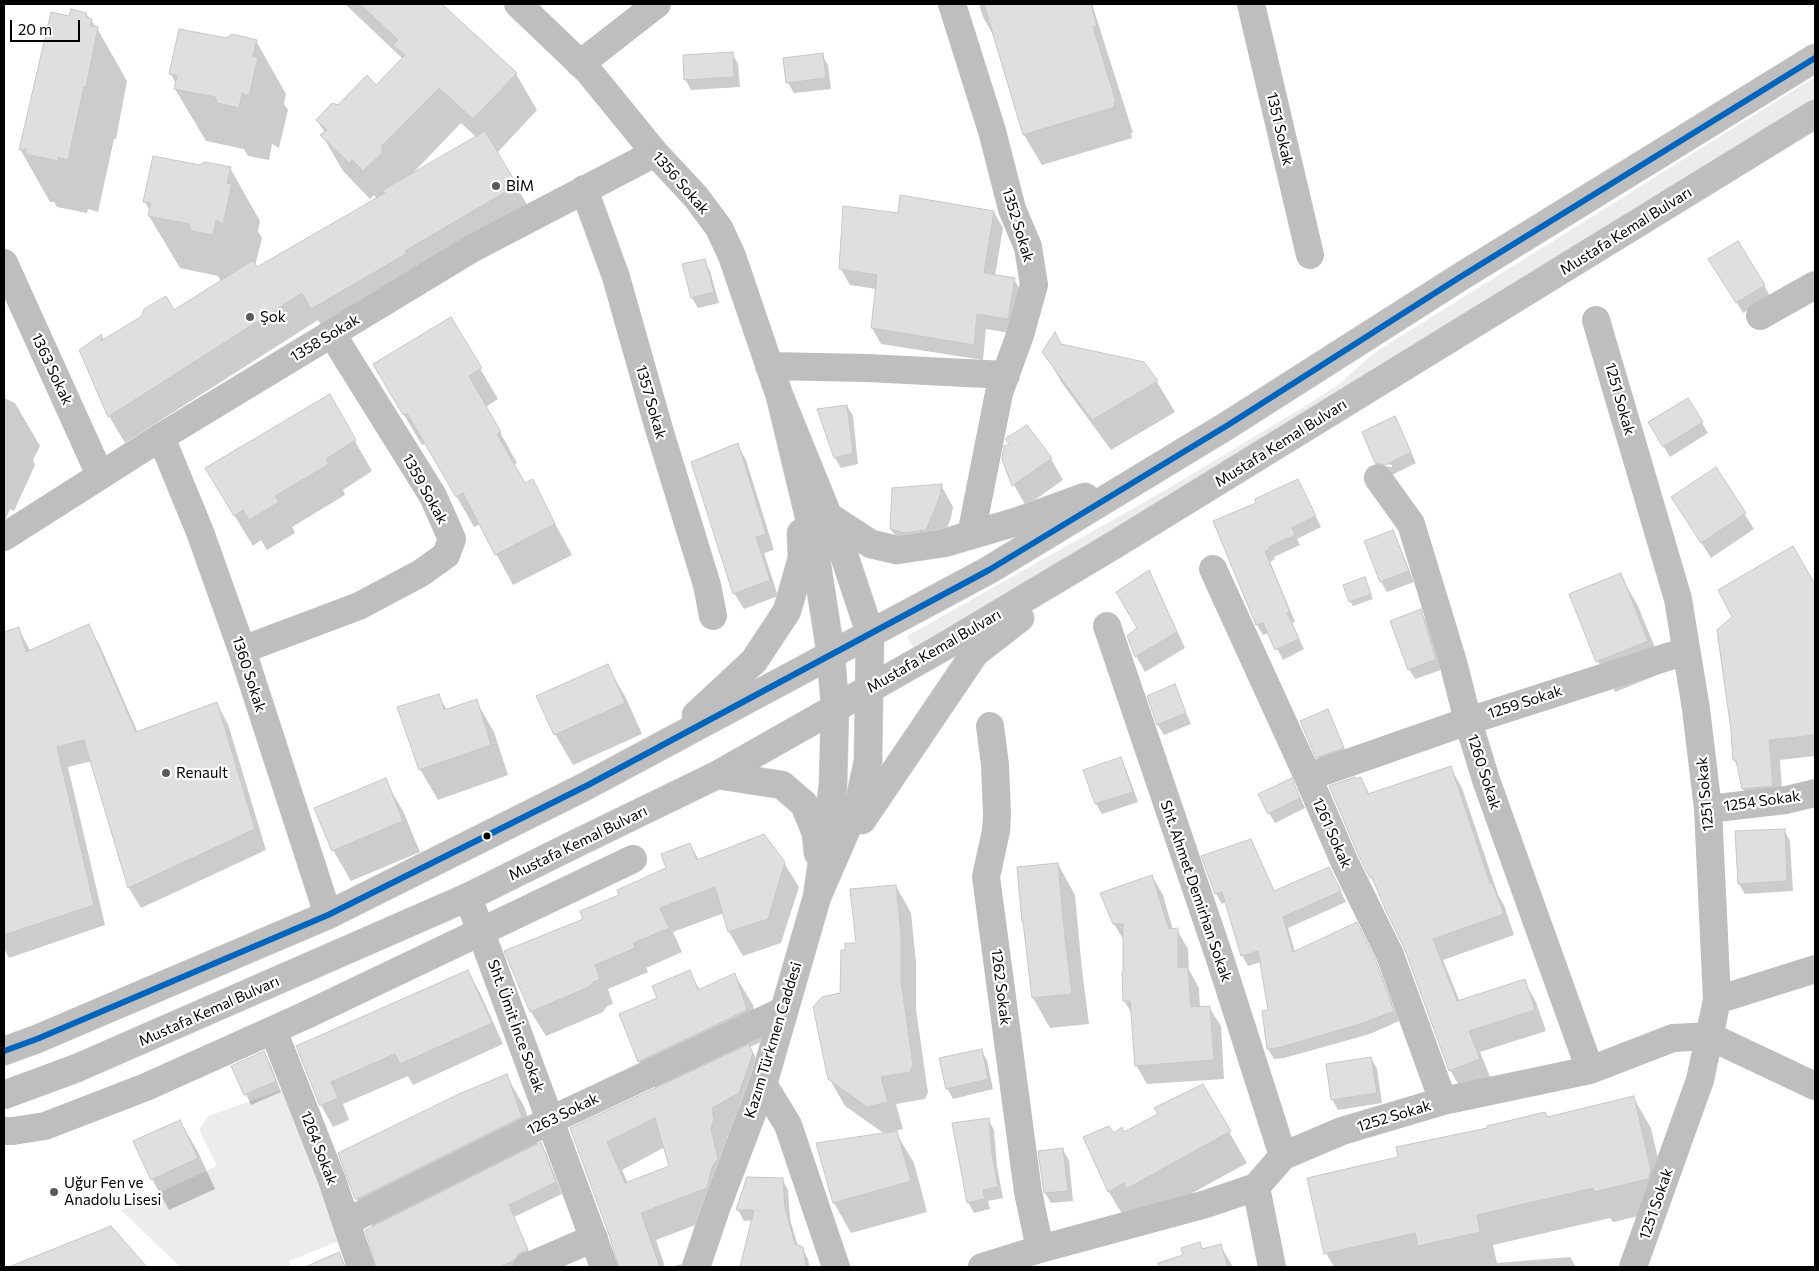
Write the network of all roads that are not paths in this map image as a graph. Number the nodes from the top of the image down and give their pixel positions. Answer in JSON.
{"nodes":[{"id":1,"x":518,"y":4,"type":"edge"},
{"id":2,"x":656,"y":4,"type":"edge"},
{"id":3,"x":952,"y":4,"type":"edge"},
{"id":4,"x":1251,"y":4,"type":"edge"},
{"id":5,"x":1815,"y":58,"type":"edge"},
{"id":6,"x":580,"y":64,"type":"junction"},
{"id":7,"x":1815,"y":114,"type":"edge"},
{"id":8,"x":655,"y":153,"type":"junction"},
{"id":9,"x":584,"y":189,"type":"junction"},
{"id":10,"x":1310,"y":255,"type":"dead end"},
{"id":11,"x":4,"y":264,"type":"edge"},
{"id":12,"x":1815,"y":285,"type":"edge"},
{"id":13,"x":1760,"y":316,"type":"dead end"},
{"id":14,"x":1596,"y":320,"type":"dead end"},
{"id":15,"x":332,"y":334,"type":"junction"},
{"id":16,"x":769,"y":366,"type":"junction"},
{"id":17,"x":1006,"y":375,"type":"junction"},
{"id":18,"x":781,"y":400,"type":"junction"},
{"id":19,"x":161,"y":437,"type":"junction"},
{"id":20,"x":100,"y":475,"type":"junction"},
{"id":21,"x":1145,"y":475,"type":"junction"},
{"id":22,"x":799,"y":477,"type":"junction"},
{"id":23,"x":1378,"y":478,"type":"dead end"},
{"id":24,"x":828,"y":516,"type":"junction"},
{"id":25,"x":971,"y":535,"type":"junction"},
{"id":26,"x":4,"y":537,"type":"edge"},
{"id":27,"x":1114,"y":545,"type":"junction"},
{"id":28,"x":1213,"y":569,"type":"dead end"},
{"id":29,"x":713,"y":616,"type":"dead end"},
{"id":30,"x":1106,"y":626,"type":"dead end"},
{"id":31,"x":870,"y":634,"type":"junction"},
{"id":32,"x":242,"y":650,"type":"junction"},
{"id":33,"x":1686,"y":651,"type":"junction"},
{"id":34,"x":831,"y":655,"type":"junction"},
{"id":35,"x":869,"y":688,"type":"junction"},
{"id":36,"x":835,"y":707,"type":"junction"},
{"id":37,"x":1468,"y":721,"type":"junction"},
{"id":38,"x":990,"y":726,"type":"dead end"},
{"id":39,"x":665,"y":743,"type":"junction"},
{"id":40,"x":717,"y":775,"type":"junction"},
{"id":41,"x":1308,"y":777,"type":"junction"},
{"id":42,"x":1815,"y":792,"type":"edge"},
{"id":43,"x":1708,"y":809,"type":"junction"},
{"id":44,"x":633,"y":859,"type":"dead end"},
{"id":45,"x":817,"y":897,"type":"junction"},
{"id":46,"x":468,"y":898,"type":"junction"},
{"id":47,"x":328,"y":915,"type":"junction"},
{"id":48,"x":481,"y":931,"type":"junction"},
{"id":49,"x":1815,"y":969,"type":"edge"},
{"id":50,"x":1717,"y":1000,"type":"junction"},
{"id":51,"x":783,"y":1011,"type":"junction"},
{"id":52,"x":273,"y":1030,"type":"junction"},
{"id":53,"x":1709,"y":1036,"type":"junction"},
{"id":54,"x":4,"y":1051,"type":"edge"},
{"id":55,"x":1590,"y":1070,"type":"junction"},
{"id":56,"x":763,"y":1084,"type":"junction"},
{"id":57,"x":1815,"y":1086,"type":"edge"},
{"id":58,"x":4,"y":1095,"type":"edge"},
{"id":59,"x":1443,"y":1101,"type":"junction"},
{"id":60,"x":551,"y":1120,"type":"junction"},
{"id":61,"x":4,"y":1131,"type":"edge"},
{"id":62,"x":1283,"y":1156,"type":"junction"},
{"id":63,"x":1256,"y":1187,"type":"junction"},
{"id":64,"x":346,"y":1222,"type":"junction"},
{"id":65,"x":594,"y":1238,"type":"junction"},
{"id":66,"x":1040,"y":1249,"type":"junction"},
{"id":67,"x":361,"y":1267,"type":"edge"},
{"id":68,"x":528,"y":1267,"type":"edge"},
{"id":69,"x":604,"y":1267,"type":"edge"},
{"id":70,"x":696,"y":1267,"type":"edge"},
{"id":71,"x":836,"y":1267,"type":"edge"},
{"id":72,"x":982,"y":1267,"type":"edge"},
{"id":73,"x":1272,"y":1267,"type":"edge"},
{"id":74,"x":1633,"y":1267,"type":"edge"}],
"edges":[{"from":1,"to":6,"type":"main road","name":"1356 Sokak"},
{"from":2,"to":6,"type":"main road"},
{"from":3,"to":17,"type":"main road","name":"1352 Sokak"},
{"from":4,"to":10,"type":"main road","name":"1351 Sokak"},
{"from":5,"to":21,"type":"main road"},
{"from":6,"to":8,"type":"main road","name":"1356 Sokak"},
{"from":7,"to":27,"type":"main road","name":"Mustafa Kemal Bulvarı"},
{"from":8,"to":9,"type":"main road","name":"1358 Sokak"},
{"from":8,"to":16,"type":"main road","name":"1356 Sokak"},
{"from":9,"to":15,"type":"main road","name":"1358 Sokak"},
{"from":9,"to":29,"type":"main road","name":"1357 Sokak"},
{"from":11,"to":20,"type":"main road","name":"1363 Sokak"},
{"from":12,"to":13,"type":"main road"},
{"from":14,"to":33,"type":"main road","name":"1251 Sokak"},
{"from":15,"to":19,"type":"main road","name":"1358 Sokak"},
{"from":15,"to":32,"type":"main road","name":"1359 Sokak"},
{"from":16,"to":17,"type":"main road"},
{"from":16,"to":18,"type":"main road","name":"1356 Sokak"},
{"from":17,"to":25,"type":"main road","name":"1352 Sokak"},
{"from":18,"to":22,"type":"main road"},
{"from":18,"to":24,"type":"main road"},
{"from":19,"to":20,"type":"main road","name":"1358 Sokak"},
{"from":19,"to":32,"type":"main road","name":"1360 Sokak"},
{"from":20,"to":26,"type":"main road","name":"1358 Sokak"},
{"from":21,"to":25,"type":"main road"},
{"from":21,"to":31,"type":"main road"},
{"from":22,"to":34,"type":"main road"},
{"from":22,"to":39,"type":"main road"},
{"from":23,"to":37,"type":"main road","name":"1260 Sokak"},
{"from":24,"to":25,"type":"main road"},
{"from":24,"to":31,"type":"main road"},
{"from":27,"to":35,"type":"main road","name":"Mustafa Kemal Bulvarı"},
{"from":27,"to":45,"type":"main road"},
{"from":28,"to":41,"type":"main road","name":"1261 Sokak"},
{"from":30,"to":62,"type":"main road","name":"Sht. Ahmet Demirhan Sokak"},
{"from":31,"to":34,"type":"main road"},
{"from":31,"to":35,"type":"main road"},
{"from":32,"to":47,"type":"main road","name":"1360 Sokak"},
{"from":33,"to":37,"type":"main road","name":"1259 Sokak"},
{"from":33,"to":43,"type":"main road","name":"1251 Sokak"},
{"from":34,"to":36,"type":"main road"},
{"from":34,"to":39,"type":"main road"},
{"from":35,"to":36,"type":"main road","name":"Mustafa Kemal Bulvarı"},
{"from":35,"to":45,"type":"main road"},
{"from":36,"to":40,"type":"main road","name":"Mustafa Kemal Bulvarı"},
{"from":36,"to":45,"type":"main road"},
{"from":37,"to":41,"type":"main road","name":"1259 Sokak"},
{"from":37,"to":55,"type":"main road","name":"1260 Sokak"},
{"from":38,"to":66,"type":"main road","name":"1262 Sokak"},
{"from":39,"to":47,"type":"main road"},
{"from":40,"to":45,"type":"main road"},
{"from":40,"to":46,"type":"main road","name":"Mustafa Kemal Bulvarı"},
{"from":41,"to":59,"type":"main road","name":"1261 Sokak"},
{"from":42,"to":43,"type":"main road","name":"1254 Sokak"},
{"from":43,"to":50,"type":"main road","name":"1251 Sokak"},
{"from":44,"to":48,"type":"main road"},
{"from":45,"to":51,"type":"main road","name":"Kazım Türkmen Caddesi"},
{"from":46,"to":48,"type":"main road","name":"Sht. Ümit İnce Sokak"},
{"from":46,"to":58,"type":"main road","name":"Mustafa Kemal Bulvarı"},
{"from":47,"to":54,"type":"main road"},
{"from":48,"to":52,"type":"main road"},
{"from":48,"to":60,"type":"main road","name":"Sht. Ümit İnce Sokak"},
{"from":49,"to":50,"type":"main road"},
{"from":50,"to":53,"type":"main road","name":"1251 Sokak"},
{"from":51,"to":56,"type":"main road","name":"Kazım Türkmen Caddesi"},
{"from":51,"to":60,"type":"main road","name":"1263 Sokak"},
{"from":52,"to":61,"type":"main road"},
{"from":52,"to":64,"type":"main road","name":"1264 Sokak"},
{"from":53,"to":55,"type":"main road","name":"1252 Sokak"},
{"from":53,"to":57,"type":"main road","name":"1252 Sokak"},
{"from":53,"to":74,"type":"main road","name":"1251 Sokak"},
{"from":55,"to":59,"type":"main road","name":"1252 Sokak"},
{"from":56,"to":70,"type":"main road","name":"Kazım Türkmen Caddesi"},
{"from":56,"to":71,"type":"main road"},
{"from":59,"to":62,"type":"main road","name":"1252 Sokak"},
{"from":60,"to":64,"type":"main road","name":"1263 Sokak"},
{"from":60,"to":65,"type":"main road","name":"Sht. Ümit İnce Sokak"},
{"from":62,"to":63,"type":"main road","name":"1252 Sokak"},
{"from":63,"to":66,"type":"main road"},
{"from":63,"to":73,"type":"main road"},
{"from":64,"to":67,"type":"main road","name":"1264 Sokak"},
{"from":65,"to":68,"type":"main road"},
{"from":65,"to":69,"type":"main road","name":"Sht. Ümit İnce Sokak"},
{"from":66,"to":72,"type":"main road"}]}
